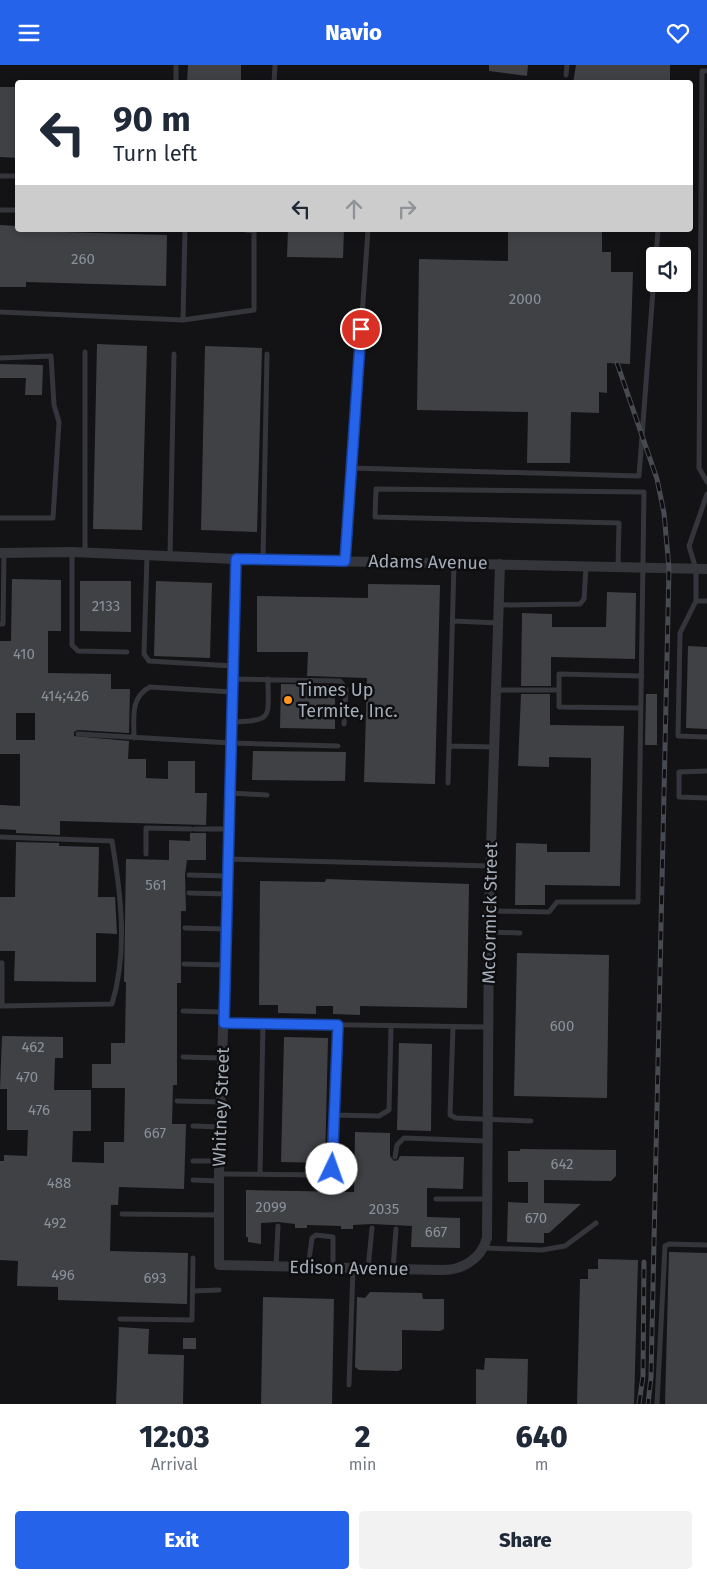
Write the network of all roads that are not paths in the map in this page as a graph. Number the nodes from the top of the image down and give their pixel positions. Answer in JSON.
{"nodes":[{"id":1,"x":176,"y":65,"type":"edge"},
{"id":2,"x":275,"y":65,"type":"edge"},
{"id":3,"x":567,"y":65,"type":"edge"},
{"id":4,"x":704,"y":69,"type":"edge"},
{"id":5,"x":566,"y":75,"type":"dead end"},
{"id":6,"x":176,"y":80,"type":"edge"},
{"id":7,"x":274,"y":80,"type":"edge"},
{"id":8,"x":0,"y":176,"type":"edge"},
{"id":9,"x":15,"y":176,"type":"edge"},
{"id":10,"x":0,"y":210,"type":"edge"},
{"id":11,"x":15,"y":210,"type":"edge"},
{"id":12,"x":185,"y":232,"type":"edge"},
{"id":13,"x":254,"y":232,"type":"edge"},
{"id":14,"x":368,"y":232,"type":"edge"},
{"id":15,"x":658,"y":232,"type":"edge"},
{"id":16,"x":657,"y":247,"type":"edge"},
{"id":17,"x":701,"y":263,"type":"junction"},
{"id":18,"x":707,"y":263,"type":"edge"},
{"id":19,"x":653,"y":292,"type":"edge"},
{"id":20,"x":0,"y":312,"type":"edge"},
{"id":21,"x":183,"y":320,"type":"junction"},
{"id":22,"x":85,"y":351,"type":"dead end"},
{"id":23,"x":174,"y":354,"type":"dead end"},
{"id":24,"x":267,"y":354,"type":"dead end"},
{"id":25,"x":0,"y":358,"type":"edge"},
{"id":26,"x":351,"y":468,"type":"junction"},
{"id":27,"x":707,"y":482,"type":"edge"},
{"id":28,"x":707,"y":494,"type":"edge"},
{"id":29,"x":0,"y":517,"type":"edge"},
{"id":30,"x":72,"y":552,"type":"junction"},
{"id":31,"x":2,"y":553,"type":"edge"},
{"id":32,"x":85,"y":553,"type":"junction"},
{"id":33,"x":147,"y":556,"type":"junction"},
{"id":34,"x":170,"y":557,"type":"junction"},
{"id":35,"x":236,"y":559,"type":"junction"},
{"id":36,"x":263,"y":559,"type":"junction"},
{"id":37,"x":345,"y":561,"type":"junction"},
{"id":38,"x":454,"y":563,"type":"junction"},
{"id":39,"x":500,"y":564,"type":"junction"},
{"id":40,"x":586,"y":566,"type":"junction"},
{"id":41,"x":618,"y":567,"type":"junction"},
{"id":42,"x":644,"y":567,"type":"junction"},
{"id":43,"x":696,"y":569,"type":"junction"},
{"id":44,"x":707,"y":569,"type":"edge"},
{"id":45,"x":696,"y":601,"type":"junction"},
{"id":46,"x":707,"y":601,"type":"edge"},
{"id":47,"x":499,"y":605,"type":"junction"},
{"id":48,"x":453,"y":621,"type":"junction"},
{"id":49,"x":498,"y":623,"type":"junction"},
{"id":50,"x":0,"y":624,"type":"edge"},
{"id":51,"x":127,"y":652,"type":"dead end"},
{"id":52,"x":233,"y":665,"type":"junction"},
{"id":53,"x":642,"y":676,"type":"junction"},
{"id":54,"x":233,"y":679,"type":"junction"},
{"id":55,"x":268,"y":679,"type":"junction"},
{"id":56,"x":496,"y":690,"type":"junction"},
{"id":57,"x":559,"y":690,"type":"junction"},
{"id":58,"x":233,"y":692,"type":"junction"},
{"id":59,"x":641,"y":708,"type":"junction"},
{"id":60,"x":232,"y":722,"type":"junction"},
{"id":61,"x":344,"y":724,"type":"dead end"},
{"id":62,"x":78,"y":734,"type":"dead end"},
{"id":63,"x":707,"y":737,"type":"edge"},
{"id":64,"x":134,"y":738,"type":"junction"},
{"id":65,"x":231,"y":743,"type":"junction"},
{"id":66,"x":338,"y":746,"type":"dead end"},
{"id":67,"x":449,"y":746,"type":"junction"},
{"id":68,"x":494,"y":747,"type":"junction"},
{"id":69,"x":707,"y":771,"type":"edge"},
{"id":70,"x":448,"y":783,"type":"dead end"},
{"id":71,"x":230,"y":793,"type":"junction"},
{"id":72,"x":267,"y":795,"type":"dead end"},
{"id":73,"x":707,"y":797,"type":"edge"},
{"id":74,"x":229,"y":829,"type":"junction"},
{"id":75,"x":0,"y":837,"type":"edge"},
{"id":76,"x":146,"y":854,"type":"dead end"},
{"id":77,"x":228,"y":859,"type":"junction"},
{"id":78,"x":490,"y":866,"type":"junction"},
{"id":79,"x":189,"y":875,"type":"dead end"},
{"id":80,"x":228,"y":876,"type":"junction"},
{"id":81,"x":189,"y":893,"type":"dead end"},
{"id":82,"x":227,"y":895,"type":"junction"},
{"id":83,"x":489,"y":911,"type":"junction"},
{"id":84,"x":185,"y":928,"type":"dead end"},
{"id":85,"x":226,"y":929,"type":"junction"},
{"id":86,"x":489,"y":933,"type":"junction"},
{"id":87,"x":520,"y":933,"type":"dead end"},
{"id":88,"x":0,"y":963,"type":"edge"},
{"id":89,"x":184,"y":964,"type":"dead end"},
{"id":90,"x":225,"y":965,"type":"junction"},
{"id":91,"x":1,"y":1006,"type":"edge"},
{"id":92,"x":183,"y":1011,"type":"dead end"},
{"id":93,"x":224,"y":1011,"type":"junction"},
{"id":94,"x":224,"y":1023,"type":"junction"},
{"id":95,"x":263,"y":1024,"type":"junction"},
{"id":96,"x":338,"y":1025,"type":"junction"},
{"id":97,"x":390,"y":1027,"type":"junction"},
{"id":98,"x":489,"y":1027,"type":"junction"},
{"id":99,"x":453,"y":1028,"type":"junction"},
{"id":100,"x":183,"y":1057,"type":"dead end"},
{"id":101,"x":223,"y":1059,"type":"junction"},
{"id":102,"x":177,"y":1101,"type":"dead end"},
{"id":103,"x":221,"y":1102,"type":"junction"},
{"id":104,"x":334,"y":1115,"type":"junction"},
{"id":105,"x":487,"y":1119,"type":"junction"},
{"id":106,"x":531,"y":1121,"type":"dead end"},
{"id":107,"x":193,"y":1126,"type":"dead end"},
{"id":108,"x":221,"y":1127,"type":"junction"},
{"id":109,"x":486,"y":1141,"type":"junction"},
{"id":110,"x":395,"y":1157,"type":"dead end"},
{"id":111,"x":193,"y":1161,"type":"dead end"},
{"id":112,"x":220,"y":1161,"type":"junction"},
{"id":113,"x":260,"y":1174,"type":"junction"},
{"id":114,"x":219,"y":1177,"type":"junction"},
{"id":115,"x":193,"y":1180,"type":"dead end"},
{"id":116,"x":436,"y":1199,"type":"dead end"},
{"id":117,"x":486,"y":1199,"type":"junction"},
{"id":118,"x":122,"y":1214,"type":"dead end"},
{"id":119,"x":219,"y":1215,"type":"junction"},
{"id":120,"x":596,"y":1223,"type":"dead end"},
{"id":121,"x":278,"y":1226,"type":"dead end"},
{"id":122,"x":372,"y":1228,"type":"dead end"},
{"id":123,"x":396,"y":1229,"type":"dead end"},
{"id":124,"x":707,"y":1245,"type":"edge"},
{"id":125,"x":484,"y":1248,"type":"junction"},
{"id":126,"x":193,"y":1258,"type":"dead end"},
{"id":127,"x":476,"y":1259,"type":"joint"},
{"id":128,"x":219,"y":1265,"type":"joint"},
{"id":129,"x":276,"y":1267,"type":"junction"},
{"id":130,"x":308,"y":1267,"type":"junction"},
{"id":131,"x":332,"y":1268,"type":"junction"},
{"id":132,"x":353,"y":1268,"type":"junction"},
{"id":133,"x":368,"y":1269,"type":"junction"},
{"id":134,"x":393,"y":1269,"type":"junction"},
{"id":135,"x":219,"y":1290,"type":"dead end"},
{"id":136,"x":193,"y":1291,"type":"junction"},
{"id":137,"x":120,"y":1319,"type":"dead end"},
{"id":138,"x":350,"y":1385,"type":"dead end"},
{"id":139,"x":657,"y":1404,"type":"edge"}],
"edges":[{"from":1,"to":6,"type":"lane"},
{"from":2,"to":7,"type":"lane"},
{"from":3,"to":5,"type":"lane"},
{"from":4,"to":17,"type":"lane"},
{"from":8,"to":9,"type":"lane"},
{"from":10,"to":11,"type":"lane"},
{"from":12,"to":21,"type":"lane"},
{"from":13,"to":21,"type":"lane"},
{"from":14,"to":26,"type":"lane"},
{"from":15,"to":16,"type":"lane"},
{"from":17,"to":18,"type":"lane"},
{"from":17,"to":27,"type":"lane"},
{"from":19,"to":26,"type":"lane"},
{"from":20,"to":21,"type":"lane"},
{"from":22,"to":32,"type":"lane"},
{"from":23,"to":34,"type":"lane"},
{"from":24,"to":36,"type":"lane"},
{"from":25,"to":29,"type":"lane"},
{"from":26,"to":37,"type":"lane"},
{"from":28,"to":43,"type":"lane"},
{"from":30,"to":31,"type":"street","name":"Adams Avenue"},
{"from":30,"to":32,"type":"street","name":"Adams Avenue"},
{"from":30,"to":51,"type":"lane"},
{"from":31,"to":50,"type":"lane"},
{"from":32,"to":33,"type":"street","name":"Adams Avenue"},
{"from":33,"to":34,"type":"street","name":"Adams Avenue"},
{"from":33,"to":52,"type":"lane"},
{"from":34,"to":35,"type":"street","name":"Adams Avenue"},
{"from":35,"to":36,"type":"street","name":"Adams Avenue"},
{"from":35,"to":52,"type":"street","name":"Whitney Street"},
{"from":36,"to":37,"type":"street","name":"Adams Avenue"},
{"from":37,"to":38,"type":"street","name":"Adams Avenue"},
{"from":38,"to":39,"type":"street","name":"Adams Avenue"},
{"from":38,"to":48,"type":"lane"},
{"from":39,"to":40,"type":"street","name":"Adams Avenue"},
{"from":39,"to":47,"type":"street","name":"McCormick Street"},
{"from":40,"to":41,"type":"street","name":"Adams Avenue"},
{"from":40,"to":47,"type":"lane"},
{"from":41,"to":42,"type":"street","name":"Adams Avenue"},
{"from":41,"to":42,"type":"lane"},
{"from":42,"to":43,"type":"street","name":"Adams Avenue"},
{"from":42,"to":53,"type":"lane"},
{"from":43,"to":44,"type":"street","name":"Adams Avenue"},
{"from":43,"to":45,"type":"lane"},
{"from":45,"to":46,"type":"lane"},
{"from":45,"to":63,"type":"lane"},
{"from":47,"to":49,"type":"street","name":"McCormick Street"},
{"from":48,"to":49,"type":"lane"},
{"from":48,"to":67,"type":"lane"},
{"from":49,"to":56,"type":"street","name":"McCormick Street"},
{"from":52,"to":54,"type":"street","name":"Whitney Street"},
{"from":53,"to":57,"type":"lane"},
{"from":53,"to":59,"type":"lane"},
{"from":54,"to":55,"type":"lane"},
{"from":54,"to":58,"type":"street","name":"Whitney Street"},
{"from":55,"to":60,"type":"lane"},
{"from":55,"to":61,"type":"lane"},
{"from":56,"to":57,"type":"lane"},
{"from":56,"to":68,"type":"street","name":"McCormick Street"},
{"from":57,"to":59,"type":"lane"},
{"from":58,"to":60,"type":"street","name":"Whitney Street"},
{"from":58,"to":64,"type":"lane"},
{"from":59,"to":83,"type":"lane"},
{"from":60,"to":65,"type":"street","name":"Whitney Street"},
{"from":62,"to":64,"type":"lane"},
{"from":64,"to":65,"type":"lane"},
{"from":65,"to":66,"type":"lane"},
{"from":65,"to":71,"type":"street","name":"Whitney Street"},
{"from":67,"to":68,"type":"lane"},
{"from":67,"to":70,"type":"lane"},
{"from":68,"to":78,"type":"street","name":"McCormick Street"},
{"from":69,"to":73,"type":"lane"},
{"from":71,"to":72,"type":"lane"},
{"from":71,"to":74,"type":"street","name":"Whitney Street"},
{"from":74,"to":76,"type":"lane"},
{"from":74,"to":77,"type":"street","name":"Whitney Street"},
{"from":75,"to":91,"type":"lane"},
{"from":77,"to":78,"type":"lane"},
{"from":77,"to":80,"type":"street","name":"Whitney Street"},
{"from":78,"to":83,"type":"street","name":"McCormick Street"},
{"from":79,"to":80,"type":"lane"},
{"from":80,"to":82,"type":"street","name":"Whitney Street"},
{"from":81,"to":82,"type":"lane"},
{"from":82,"to":85,"type":"street","name":"Whitney Street"},
{"from":83,"to":86,"type":"street","name":"McCormick Street"},
{"from":84,"to":85,"type":"lane"},
{"from":85,"to":90,"type":"street","name":"Whitney Street"},
{"from":86,"to":87,"type":"lane"},
{"from":86,"to":98,"type":"street","name":"McCormick Street"},
{"from":88,"to":91,"type":"lane"},
{"from":89,"to":90,"type":"lane"},
{"from":90,"to":93,"type":"street","name":"Whitney Street"},
{"from":92,"to":93,"type":"lane"},
{"from":93,"to":94,"type":"street","name":"Whitney Street"},
{"from":94,"to":95,"type":"lane"},
{"from":94,"to":101,"type":"street","name":"Whitney Street"},
{"from":95,"to":96,"type":"lane"},
{"from":95,"to":113,"type":"lane"},
{"from":96,"to":97,"type":"lane"},
{"from":96,"to":104,"type":"lane"},
{"from":97,"to":99,"type":"lane"},
{"from":97,"to":104,"type":"lane"},
{"from":98,"to":99,"type":"lane"},
{"from":98,"to":105,"type":"street","name":"McCormick Street"},
{"from":99,"to":105,"type":"lane"},
{"from":100,"to":101,"type":"lane"},
{"from":101,"to":103,"type":"street","name":"Whitney Street"},
{"from":102,"to":103,"type":"lane"},
{"from":103,"to":108,"type":"street","name":"Whitney Street"},
{"from":104,"to":113,"type":"lane"},
{"from":105,"to":106,"type":"lane"},
{"from":105,"to":109,"type":"street","name":"McCormick Street"},
{"from":107,"to":108,"type":"lane"},
{"from":108,"to":112,"type":"street","name":"Whitney Street"},
{"from":109,"to":110,"type":"lane"},
{"from":109,"to":117,"type":"street","name":"McCormick Street"},
{"from":111,"to":112,"type":"lane"},
{"from":112,"to":114,"type":"street","name":"Whitney Street"},
{"from":113,"to":114,"type":"lane"},
{"from":114,"to":115,"type":"lane"},
{"from":114,"to":119,"type":"street","name":"Whitney Street"},
{"from":116,"to":117,"type":"lane"},
{"from":117,"to":125,"type":"street","name":"McCormick Street"},
{"from":118,"to":119,"type":"lane"},
{"from":119,"to":128,"type":"street","name":"Whitney Street"},
{"from":120,"to":125,"type":"lane"},
{"from":121,"to":129,"type":"lane"},
{"from":122,"to":133,"type":"lane"},
{"from":123,"to":134,"type":"lane"},
{"from":124,"to":139,"type":"lane"},
{"from":125,"to":127,"type":"street","name":"McCormick Street"},
{"from":126,"to":136,"type":"lane"},
{"from":127,"to":134,"type":"street","name":"Edison Avenue"},
{"from":128,"to":129,"type":"street","name":"Edison Avenue"},
{"from":129,"to":130,"type":"street","name":"Edison Avenue"},
{"from":130,"to":131,"type":"street","name":"Edison Avenue"},
{"from":130,"to":131,"type":"lane"},
{"from":131,"to":132,"type":"street","name":"Edison Avenue"},
{"from":132,"to":133,"type":"street","name":"Edison Avenue"},
{"from":132,"to":138,"type":"lane"},
{"from":133,"to":134,"type":"street","name":"Edison Avenue"},
{"from":135,"to":136,"type":"lane"},
{"from":136,"to":137,"type":"lane"}]}
